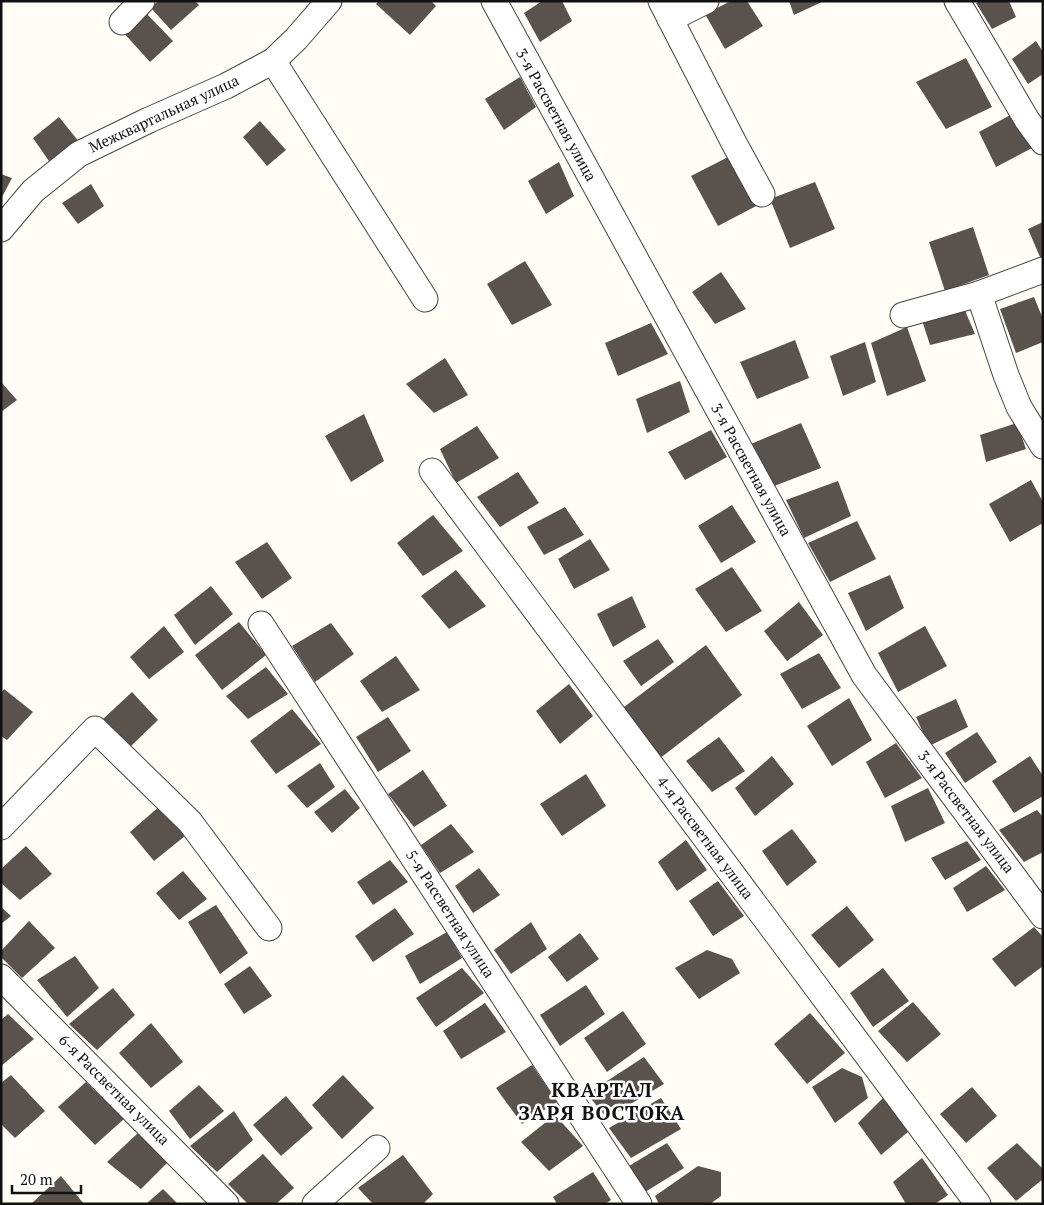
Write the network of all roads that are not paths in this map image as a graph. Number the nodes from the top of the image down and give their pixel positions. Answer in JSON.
{"nodes":[{"id":1,"x":142,"y":1,"type":"edge"},
{"id":2,"x":329,"y":1,"type":"edge"},
{"id":3,"x":494,"y":1,"type":"edge"},
{"id":4,"x":706,"y":1,"type":"edge"},
{"id":5,"x":957,"y":1,"type":"edge"},
{"id":6,"x":665,"y":10,"type":"edge"},
{"id":7,"x":122,"y":22,"type":"dead end"},
{"id":8,"x":273,"y":61,"type":"junction"},
{"id":9,"x":1043,"y":142,"type":"edge"},
{"id":10,"x":762,"y":194,"type":"dead end"},
{"id":11,"x":1,"y":229,"type":"edge"},
{"id":12,"x":1043,"y":270,"type":"edge"},
{"id":13,"x":978,"y":294,"type":"junction"},
{"id":14,"x":425,"y":299,"type":"dead end"},
{"id":15,"x":903,"y":316,"type":"dead end"},
{"id":16,"x":1043,"y":446,"type":"edge"},
{"id":17,"x":432,"y":471,"type":"dead end"},
{"id":18,"x":261,"y":624,"type":"dead end"},
{"id":19,"x":1,"y":827,"type":"edge"},
{"id":20,"x":1043,"y":916,"type":"edge"},
{"id":21,"x":269,"y":928,"type":"dead end"},
{"id":22,"x":1,"y":977,"type":"edge"},
{"id":23,"x":378,"y":1148,"type":"dead end"},
{"id":24,"x":226,"y":1204,"type":"edge"},
{"id":25,"x":315,"y":1204,"type":"edge"},
{"id":26,"x":640,"y":1204,"type":"edge"},
{"id":27,"x":978,"y":1204,"type":"edge"}],
"edges":[{"from":1,"to":7,"type":"street"},
{"from":2,"to":8,"type":"street","name":"Межквартальная улица"},
{"from":3,"to":20,"type":"street","name":"3-я Рассветная улица"},
{"from":4,"to":6,"type":"street"},
{"from":5,"to":9,"type":"street"},
{"from":6,"to":10,"type":"street"},
{"from":8,"to":11,"type":"street","name":"Межквартальная улица"},
{"from":8,"to":14,"type":"street"},
{"from":12,"to":13,"type":"street"},
{"from":13,"to":15,"type":"street"},
{"from":13,"to":16,"type":"street"},
{"from":17,"to":27,"type":"street","name":"4-я Рассветная улица"},
{"from":18,"to":26,"type":"street","name":"5-я Рассветная улица"},
{"from":19,"to":21,"type":"street"},
{"from":22,"to":24,"type":"street","name":"6-я Рассветная улица"},
{"from":23,"to":25,"type":"street"}]}
